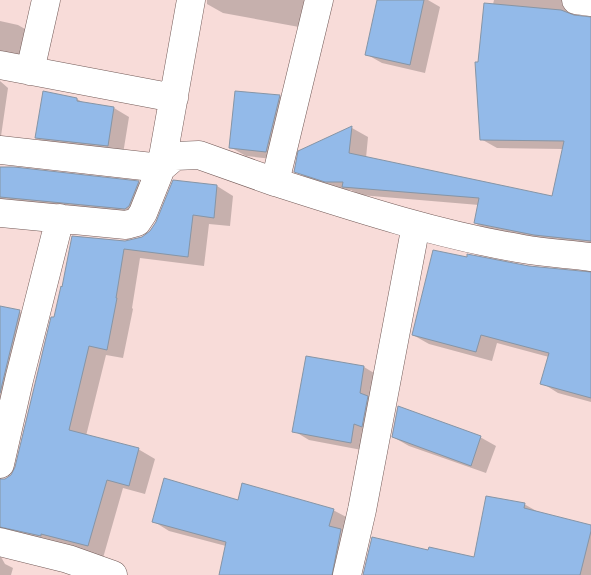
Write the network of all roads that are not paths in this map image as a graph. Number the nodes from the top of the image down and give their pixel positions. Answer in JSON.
{"nodes":[{"id":1,"x":46,"y":0,"type":"edge"},
{"id":2,"x":191,"y":0,"type":"edge"},
{"id":3,"x":319,"y":0,"type":"edge"},
{"id":4,"x":576,"y":0,"type":"edge"},
{"id":5,"x":591,"y":2,"type":"edge"},
{"id":6,"x":0,"y":66,"type":"edge"},
{"id":7,"x":30,"y":71,"type":"junction"},
{"id":8,"x":174,"y":98,"type":"junction"},
{"id":9,"x":0,"y":150,"type":"edge"},
{"id":10,"x":161,"y":168,"type":"junction"},
{"id":11,"x":276,"y":182,"type":"junction"},
{"id":12,"x":0,"y":213,"type":"edge"},
{"id":13,"x":60,"y":218,"type":"junction"},
{"id":14,"x":416,"y":225,"type":"junction"},
{"id":15,"x":591,"y":257,"type":"edge"},
{"id":16,"x":0,"y":464,"type":"edge"},
{"id":17,"x":0,"y":542,"type":"edge"},
{"id":18,"x":113,"y":575,"type":"edge"},
{"id":19,"x":347,"y":575,"type":"edge"}],
"edges":[{"from":1,"to":7,"type":"street"},
{"from":2,"to":8,"type":"street"},
{"from":3,"to":11,"type":"street"},
{"from":4,"to":5,"type":"street"},
{"from":6,"to":7,"type":"street"},
{"from":7,"to":8,"type":"street"},
{"from":8,"to":10,"type":"street"},
{"from":9,"to":10,"type":"street"},
{"from":10,"to":11,"type":"street"},
{"from":10,"to":13,"type":"street"},
{"from":11,"to":14,"type":"street"},
{"from":12,"to":13,"type":"street"},
{"from":13,"to":16,"type":"street"},
{"from":14,"to":15,"type":"street"},
{"from":14,"to":19,"type":"street"},
{"from":17,"to":18,"type":"street"}]}
